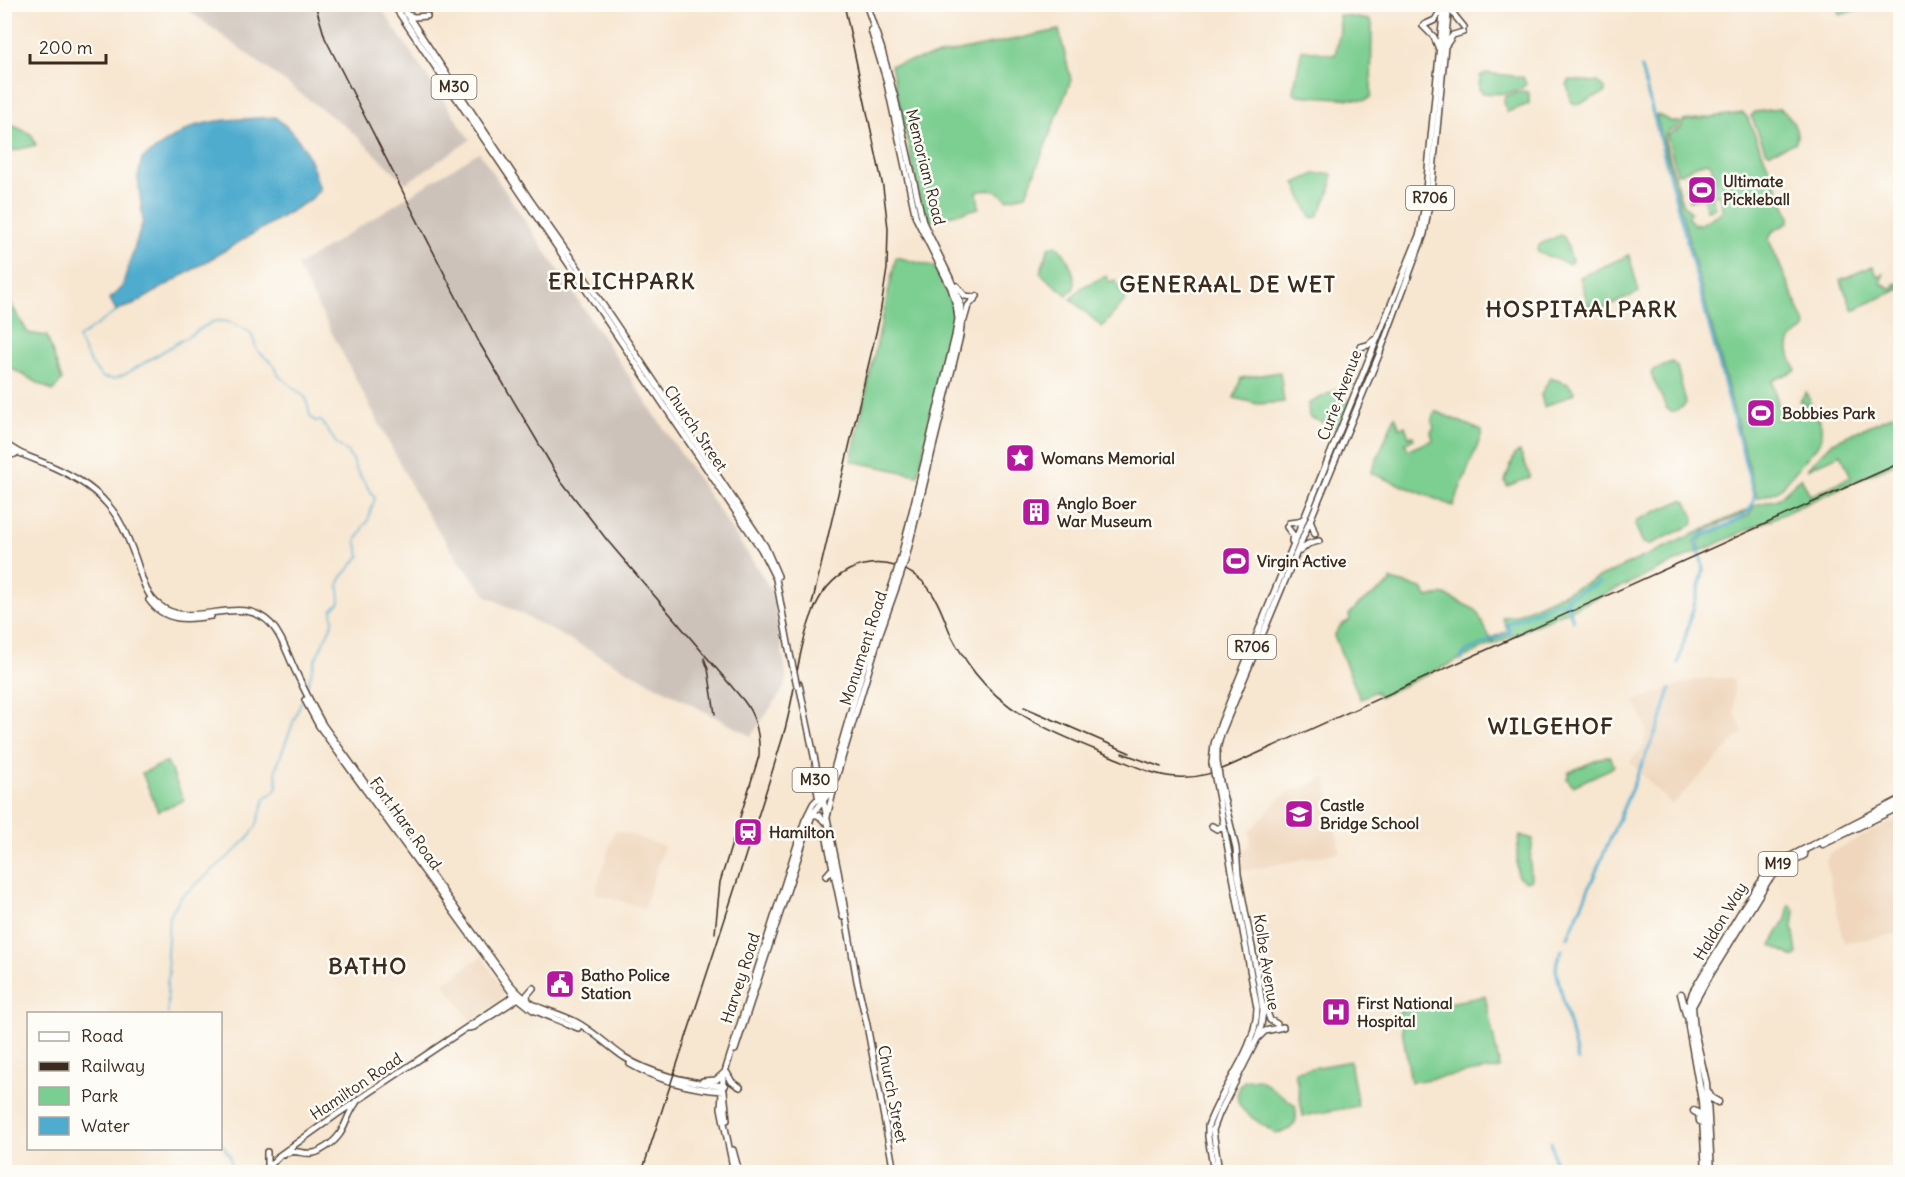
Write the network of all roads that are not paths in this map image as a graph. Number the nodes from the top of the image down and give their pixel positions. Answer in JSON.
{"nodes":[{"id":1,"x":393,"y":4,"type":"edge"},
{"id":2,"x":400,"y":4,"type":"edge"},
{"id":3,"x":1443,"y":4,"type":"edge"},
{"id":4,"x":1449,"y":4,"type":"edge"},
{"id":5,"x":866,"y":6,"type":"edge"},
{"id":6,"x":406,"y":14,"type":"junction"},
{"id":7,"x":417,"y":32,"type":"junction"},
{"id":8,"x":1442,"y":51,"type":"junction"},
{"id":9,"x":948,"y":277,"type":"junction"},
{"id":10,"x":953,"y":296,"type":"junction"},
{"id":11,"x":960,"y":302,"type":"junction"},
{"id":12,"x":957,"y":310,"type":"junction"},
{"id":13,"x":1378,"y":334,"type":"junction"},
{"id":14,"x":960,"y":336,"type":"junction"},
{"id":15,"x":1364,"y":369,"type":"junction"},
{"id":16,"x":693,"y":437,"type":"junction"},
{"id":17,"x":4,"y":442,"type":"edge"},
{"id":18,"x":4,"y":449,"type":"edge"},
{"id":19,"x":17,"y":454,"type":"junction"},
{"id":20,"x":25,"y":455,"type":"junction"},
{"id":21,"x":4,"y":458,"type":"edge"},
{"id":22,"x":918,"y":499,"type":"junction"},
{"id":23,"x":1309,"y":516,"type":"junction"},
{"id":24,"x":1315,"y":534,"type":"dead end"},
{"id":25,"x":1319,"y":541,"type":"dead end"},
{"id":26,"x":1297,"y":556,"type":"junction"},
{"id":27,"x":1288,"y":557,"type":"junction"},
{"id":28,"x":898,"y":577,"type":"junction"},
{"id":29,"x":798,"y":685,"type":"junction"},
{"id":30,"x":321,"y":725,"type":"junction"},
{"id":31,"x":1215,"y":763,"type":"junction"},
{"id":32,"x":833,"y":772,"type":"junction"},
{"id":33,"x":818,"y":775,"type":"junction"},
{"id":34,"x":1218,"y":782,"type":"junction"},
{"id":35,"x":834,"y":783,"type":"junction"},
{"id":36,"x":820,"y":798,"type":"junction"},
{"id":37,"x":1900,"y":800,"type":"edge"},
{"id":38,"x":1900,"y":806,"type":"edge"},
{"id":39,"x":1226,"y":809,"type":"junction"},
{"id":40,"x":812,"y":815,"type":"junction"},
{"id":41,"x":825,"y":820,"type":"junction"},
{"id":42,"x":1866,"y":821,"type":"junction"},
{"id":43,"x":1224,"y":825,"type":"junction"},
{"id":44,"x":1212,"y":826,"type":"dead end"},
{"id":45,"x":1218,"y":831,"type":"dead end"},
{"id":46,"x":1225,"y":832,"type":"junction"},
{"id":47,"x":802,"y":837,"type":"junction"},
{"id":48,"x":1234,"y":839,"type":"junction"},
{"id":49,"x":1227,"y":844,"type":"junction"},
{"id":50,"x":1236,"y":848,"type":"junction"},
{"id":51,"x":1230,"y":859,"type":"junction"},
{"id":52,"x":833,"y":868,"type":"junction"},
{"id":53,"x":835,"y":880,"type":"junction"},
{"id":54,"x":1744,"y":913,"type":"junction"},
{"id":55,"x":846,"y":922,"type":"junction"},
{"id":56,"x":1247,"y":936,"type":"junction"},
{"id":57,"x":505,"y":984,"type":"junction"},
{"id":58,"x":1702,"y":986,"type":"junction"},
{"id":59,"x":533,"y":988,"type":"dead end"},
{"id":60,"x":1681,"y":994,"type":"dead end"},
{"id":61,"x":1693,"y":995,"type":"junction"},
{"id":62,"x":518,"y":996,"type":"junction"},
{"id":63,"x":1262,"y":999,"type":"junction"},
{"id":64,"x":506,"y":1003,"type":"junction"},
{"id":65,"x":529,"y":1005,"type":"junction"},
{"id":66,"x":1692,"y":1005,"type":"junction"},
{"id":67,"x":1689,"y":1027,"type":"junction"},
{"id":68,"x":1257,"y":1039,"type":"junction"},
{"id":69,"x":726,"y":1073,"type":"junction"},
{"id":70,"x":684,"y":1081,"type":"junction"},
{"id":71,"x":1706,"y":1083,"type":"junction"},
{"id":72,"x":688,"y":1087,"type":"junction"},
{"id":73,"x":740,"y":1087,"type":"dead end"},
{"id":74,"x":723,"y":1089,"type":"junction"},
{"id":75,"x":359,"y":1100,"type":"junction"},
{"id":76,"x":1718,"y":1102,"type":"dead end"},
{"id":77,"x":1706,"y":1106,"type":"junction"},
{"id":78,"x":721,"y":1108,"type":"junction"},
{"id":79,"x":1694,"y":1111,"type":"dead end"},
{"id":80,"x":339,"y":1113,"type":"junction"},
{"id":81,"x":348,"y":1119,"type":"junction"},
{"id":82,"x":296,"y":1143,"type":"junction"},
{"id":83,"x":267,"y":1152,"type":"dead end"},
{"id":84,"x":298,"y":1152,"type":"junction"},
{"id":85,"x":1705,"y":1154,"type":"junction"},
{"id":86,"x":266,"y":1171,"type":"edge"},
{"id":87,"x":734,"y":1173,"type":"edge"},
{"id":88,"x":739,"y":1173,"type":"edge"},
{"id":89,"x":893,"y":1173,"type":"edge"},
{"id":90,"x":1214,"y":1173,"type":"edge"},
{"id":91,"x":1219,"y":1173,"type":"edge"},
{"id":92,"x":1706,"y":1173,"type":"edge"},
{"id":93,"x":1711,"y":1173,"type":"edge"}],
"edges":[{"from":1,"to":16,"type":"main road","name":"Church Street","number":"M30"},
{"from":2,"to":6,"type":"main road","name":"Church Street","number":"M30"},
{"from":3,"to":8,"type":"main road","name":"Curie Avenue","number":"R706"},
{"from":3,"to":8,"type":"main road"},
{"from":4,"to":8,"type":"main road","name":"Curie Avenue","number":"R706"},
{"from":4,"to":8,"type":"main road"},
{"from":5,"to":9,"type":"main road","name":"Memoriam Road"},
{"from":6,"to":7,"type":"main road","name":"Church Street","number":"M30"},
{"from":6,"to":7,"type":"main road"},
{"from":7,"to":16,"type":"main road","name":"Church Street","number":"M30"},
{"from":8,"to":13,"type":"main road","name":"Curie Avenue","number":"R706"},
{"from":8,"to":23,"type":"main road","name":"Curie Avenue","number":"R706"},
{"from":9,"to":10,"type":"main road","name":"Memoriam Road"},
{"from":9,"to":11,"type":"main road","name":"Memoriam Road"},
{"from":9,"to":14,"type":"main road"},
{"from":10,"to":11,"type":"main road"},
{"from":10,"to":12,"type":"main road","name":"Memoriam Road"},
{"from":11,"to":12,"type":"main road"},
{"from":11,"to":14,"type":"main road","name":"Memoriam Road"},
{"from":12,"to":22,"type":"main road","name":"Memoriam Road"},
{"from":13,"to":15,"type":"main road","name":"Curie Avenue","number":"R706"},
{"from":13,"to":15,"type":"main road"},
{"from":14,"to":22,"type":"main road","name":"Memoriam Road"},
{"from":15,"to":23,"type":"main road","name":"Curie Avenue","number":"R706"},
{"from":16,"to":29,"type":"main road","name":"Church Street","number":"M30","bridge":true},
{"from":17,"to":20,"type":"main road","name":"Fort Hare Road"},
{"from":18,"to":19,"type":"main road","name":"Fort Hare Road"},
{"from":19,"to":20,"type":"main road","name":"Fort Hare Road"},
{"from":19,"to":21,"type":"main road"},
{"from":20,"to":30,"type":"main road","name":"Fort Hare Road"},
{"from":22,"to":28,"type":"main road","name":"Monument Road","bridge":true},
{"from":23,"to":24,"type":"main road"},
{"from":23,"to":26,"type":"main road","name":"Curie Avenue","number":"R706"},
{"from":23,"to":27,"type":"main road","name":"Curie Avenue","number":"R706"},
{"from":23,"to":27,"type":"main road"},
{"from":25,"to":26,"type":"main road"},
{"from":26,"to":31,"type":"main road","name":"Curie Avenue","number":"R706"},
{"from":27,"to":31,"type":"main road","name":"Curie Avenue","number":"R706"},
{"from":28,"to":32,"type":"main road","name":"Monument Road"},
{"from":28,"to":35,"type":"main road","name":"Monument Road"},
{"from":29,"to":33,"type":"main road","name":"Church Street","number":"M30"},
{"from":29,"to":36,"type":"main road","name":"Church Street","number":"M30"},
{"from":30,"to":57,"type":"main road","name":"Fort Hare Road"},
{"from":30,"to":62,"type":"main road","name":"Fort Hare Road"},
{"from":31,"to":34,"type":"main road","name":"Curie Avenue","number":"R706","bridge":true},
{"from":32,"to":33,"type":"main road"},
{"from":32,"to":36,"type":"main road","name":"Monument Road"},
{"from":33,"to":36,"type":"main road","name":"Church Street","number":"M30"},
{"from":34,"to":39,"type":"main road","name":"Kolbe Avenue","number":"R706"},
{"from":34,"to":43,"type":"main road","name":"Kolbe Avenue","number":"R706"},
{"from":35,"to":36,"type":"main road","name":"Monument Road"},
{"from":35,"to":41,"type":"main road"},
{"from":36,"to":40,"type":"main road","name":"Harvey Road"},
{"from":36,"to":41,"type":"main road","name":"Church Street","number":"M30"},
{"from":36,"to":47,"type":"main road","name":"Harvey Road"},
{"from":37,"to":42,"type":"highway","name":"Haldon Way","number":"M19"},
{"from":38,"to":42,"type":"highway","name":"Haldon Way","number":"M19"},
{"from":39,"to":46,"type":"main road"},
{"from":39,"to":48,"type":"main road","name":"Kolbe Avenue","number":"R706"},
{"from":40,"to":41,"type":"main road"},
{"from":40,"to":47,"type":"main road","name":"Harvey Road"},
{"from":41,"to":52,"type":"main road","name":"Church Street","number":"M30"},
{"from":41,"to":55,"type":"main road","name":"Church Street","number":"M30"},
{"from":42,"to":54,"type":"highway","name":"Haldon Way","number":"M19"},
{"from":43,"to":44,"type":"main road"},
{"from":43,"to":46,"type":"main road","name":"Kolbe Avenue","number":"R706"},
{"from":45,"to":49,"type":"main road"},
{"from":46,"to":48,"type":"main road"},
{"from":46,"to":49,"type":"main road","name":"Kolbe Avenue","number":"R706"},
{"from":47,"to":69,"type":"main road","name":"Harvey Road"},
{"from":48,"to":50,"type":"main road","name":"Kolbe Avenue","number":"R706"},
{"from":49,"to":50,"type":"main road"},
{"from":49,"to":51,"type":"main road","name":"Kolbe Avenue","number":"R706"},
{"from":50,"to":51,"type":"main road"},
{"from":50,"to":56,"type":"main road","name":"Kolbe Avenue","number":"R706"},
{"from":51,"to":56,"type":"main road","name":"Kolbe Avenue","number":"R706"},
{"from":52,"to":53,"type":"main road","name":"Church Street","number":"M30"},
{"from":52,"to":53,"type":"main road"},
{"from":53,"to":55,"type":"main road","name":"Church Street","number":"M30"},
{"from":54,"to":58,"type":"highway","name":"Haldon Way","number":"M19"},
{"from":54,"to":61,"type":"highway","name":"Haldon Way","number":"M19"},
{"from":55,"to":89,"type":"main road","name":"Church Street","number":"M30"},
{"from":56,"to":63,"type":"main road","name":"Kolbe Avenue","number":"R706"},
{"from":56,"to":90,"type":"main road","name":"Kolbe Avenue","number":"R706"},
{"from":57,"to":62,"type":"main road","name":"Fort Hare Road"},
{"from":57,"to":64,"type":"main road"},
{"from":58,"to":61,"type":"highway"},
{"from":58,"to":66,"type":"highway","name":"Haldon Way","number":"M19"},
{"from":59,"to":65,"type":"main road"},
{"from":60,"to":67,"type":"highway"},
{"from":61,"to":66,"type":"highway"},
{"from":61,"to":67,"type":"highway","name":"Haldon Way","number":"M19"},
{"from":62,"to":64,"type":"main road","name":"Hamilton Road"},
{"from":62,"to":65,"type":"main road","name":"Fort Hare Road"},
{"from":63,"to":68,"type":"main road","name":"Kolbe Avenue","number":"R706"},
{"from":63,"to":68,"type":"main road"},
{"from":64,"to":65,"type":"main road"},
{"from":64,"to":75,"type":"main road","name":"Hamilton Road"},
{"from":65,"to":70,"type":"main road","name":"Fort Hare Road"},
{"from":65,"to":72,"type":"main road","name":"Fort Hare Road"},
{"from":66,"to":71,"type":"highway","number":"M19"},
{"from":67,"to":77,"type":"highway","number":"M19"},
{"from":68,"to":91,"type":"main road","name":"Kolbe Avenue","number":"R706"},
{"from":69,"to":70,"type":"main road"},
{"from":69,"to":73,"type":"main road"},
{"from":69,"to":74,"type":"main road","name":"Harvey Road"},
{"from":70,"to":74,"type":"main road","name":"Fort Hare Road"},
{"from":71,"to":76,"type":"highway"},
{"from":71,"to":77,"type":"highway","number":"M19"},
{"from":72,"to":74,"type":"main road","name":"Fort Hare Road"},
{"from":72,"to":78,"type":"main road"},
{"from":74,"to":78,"type":"main road","name":"Harvey Road"},
{"from":74,"to":88,"type":"main road","name":"Harvey Road"},
{"from":75,"to":80,"type":"main road","name":"Hamilton Road"},
{"from":75,"to":81,"type":"main road"},
{"from":77,"to":85,"type":"highway","number":"M19"},
{"from":77,"to":93,"type":"highway","number":"M19"},
{"from":78,"to":87,"type":"main road","name":"Harvey Road"},
{"from":79,"to":85,"type":"highway"},
{"from":80,"to":81,"type":"main road"},
{"from":80,"to":82,"type":"main road","name":"Hamilton Road"},
{"from":81,"to":84,"type":"main road"},
{"from":82,"to":84,"type":"main road"},
{"from":82,"to":86,"type":"main road","name":"Hamilton Road"},
{"from":83,"to":86,"type":"main road"},
{"from":84,"to":86,"type":"main road"},
{"from":85,"to":92,"type":"highway","number":"M19"}]}
